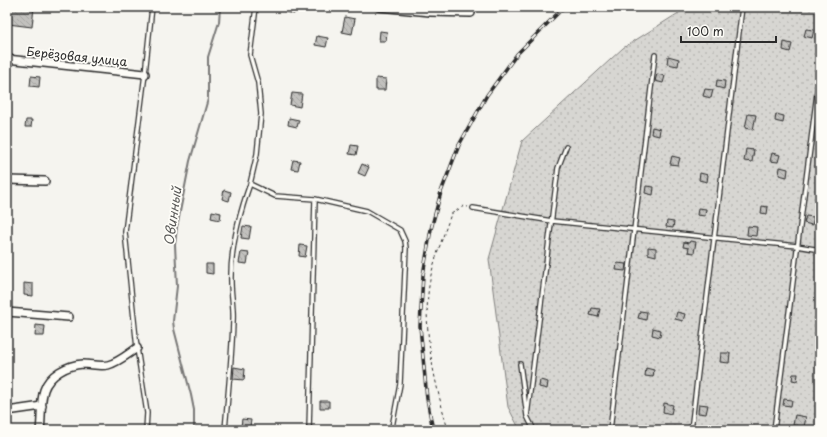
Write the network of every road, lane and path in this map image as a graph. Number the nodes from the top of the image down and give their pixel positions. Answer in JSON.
{"nodes":[{"id":1,"x":152,"y":7,"type":"edge"},
{"id":2,"x":256,"y":7,"type":"edge"},
{"id":3,"x":379,"y":7,"type":"edge"},
{"id":4,"x":742,"y":7,"type":"edge"},
{"id":5,"x":471,"y":13,"type":"dead end"},
{"id":6,"x":655,"y":55,"type":"dead end"},
{"id":7,"x":7,"y":59,"type":"edge"},
{"id":8,"x":820,"y":70,"type":"edge"},
{"id":9,"x":145,"y":74,"type":"junction"},
{"id":10,"x":566,"y":147,"type":"dead end"},
{"id":11,"x":7,"y":180,"type":"edge"},
{"id":12,"x":45,"y":181,"type":"dead end"},
{"id":13,"x":250,"y":184,"type":"junction"},
{"id":14,"x":315,"y":199,"type":"junction"},
{"id":15,"x":473,"y":208,"type":"joint"},
{"id":16,"x":552,"y":221,"type":"junction"},
{"id":17,"x":634,"y":229,"type":"junction"},
{"id":18,"x":715,"y":238,"type":"junction"},
{"id":19,"x":797,"y":246,"type":"junction"},
{"id":20,"x":820,"y":250,"type":"edge"},
{"id":21,"x":7,"y":312,"type":"edge"},
{"id":22,"x":70,"y":317,"type":"dead end"},
{"id":23,"x":137,"y":348,"type":"junction"},
{"id":24,"x":520,"y":364,"type":"dead end"},
{"id":25,"x":42,"y":406,"type":"junction"},
{"id":26,"x":7,"y":411,"type":"edge"},
{"id":27,"x":527,"y":416,"type":"junction"},
{"id":28,"x":40,"y":430,"type":"edge"},
{"id":29,"x":146,"y":430,"type":"edge"},
{"id":30,"x":225,"y":430,"type":"edge"},
{"id":31,"x":309,"y":430,"type":"edge"},
{"id":32,"x":393,"y":430,"type":"edge"},
{"id":33,"x":448,"y":430,"type":"edge"},
{"id":34,"x":534,"y":430,"type":"edge"},
{"id":35,"x":610,"y":430,"type":"edge"},
{"id":36,"x":691,"y":430,"type":"edge"},
{"id":37,"x":774,"y":430,"type":"edge"}],
"edges":[{"from":1,"to":9,"type":"lane"},
{"from":2,"to":13,"type":"lane"},
{"from":3,"to":5,"type":"street"},
{"from":4,"to":18,"type":"lane"},
{"from":6,"to":17,"type":"lane"},
{"from":7,"to":9,"type":"street","name":"Берёзовая улица"},
{"from":8,"to":19,"type":"lane"},
{"from":9,"to":23,"type":"lane"},
{"from":10,"to":16,"type":"lane"},
{"from":11,"to":12,"type":"street"},
{"from":13,"to":14,"type":"lane"},
{"from":13,"to":30,"type":"lane"},
{"from":14,"to":31,"type":"lane"},
{"from":14,"to":32,"type":"lane"},
{"from":15,"to":16,"type":"lane"},
{"from":15,"to":33,"type":"path"},
{"from":16,"to":17,"type":"lane"},
{"from":16,"to":27,"type":"lane"},
{"from":17,"to":18,"type":"lane"},
{"from":17,"to":35,"type":"lane"},
{"from":18,"to":19,"type":"lane"},
{"from":18,"to":36,"type":"lane"},
{"from":19,"to":20,"type":"lane"},
{"from":19,"to":37,"type":"lane"},
{"from":21,"to":22,"type":"street"},
{"from":23,"to":25,"type":"street"},
{"from":23,"to":29,"type":"lane"},
{"from":24,"to":27,"type":"lane"},
{"from":25,"to":26,"type":"street"},
{"from":25,"to":28,"type":"street"},
{"from":27,"to":34,"type":"lane"}]}
